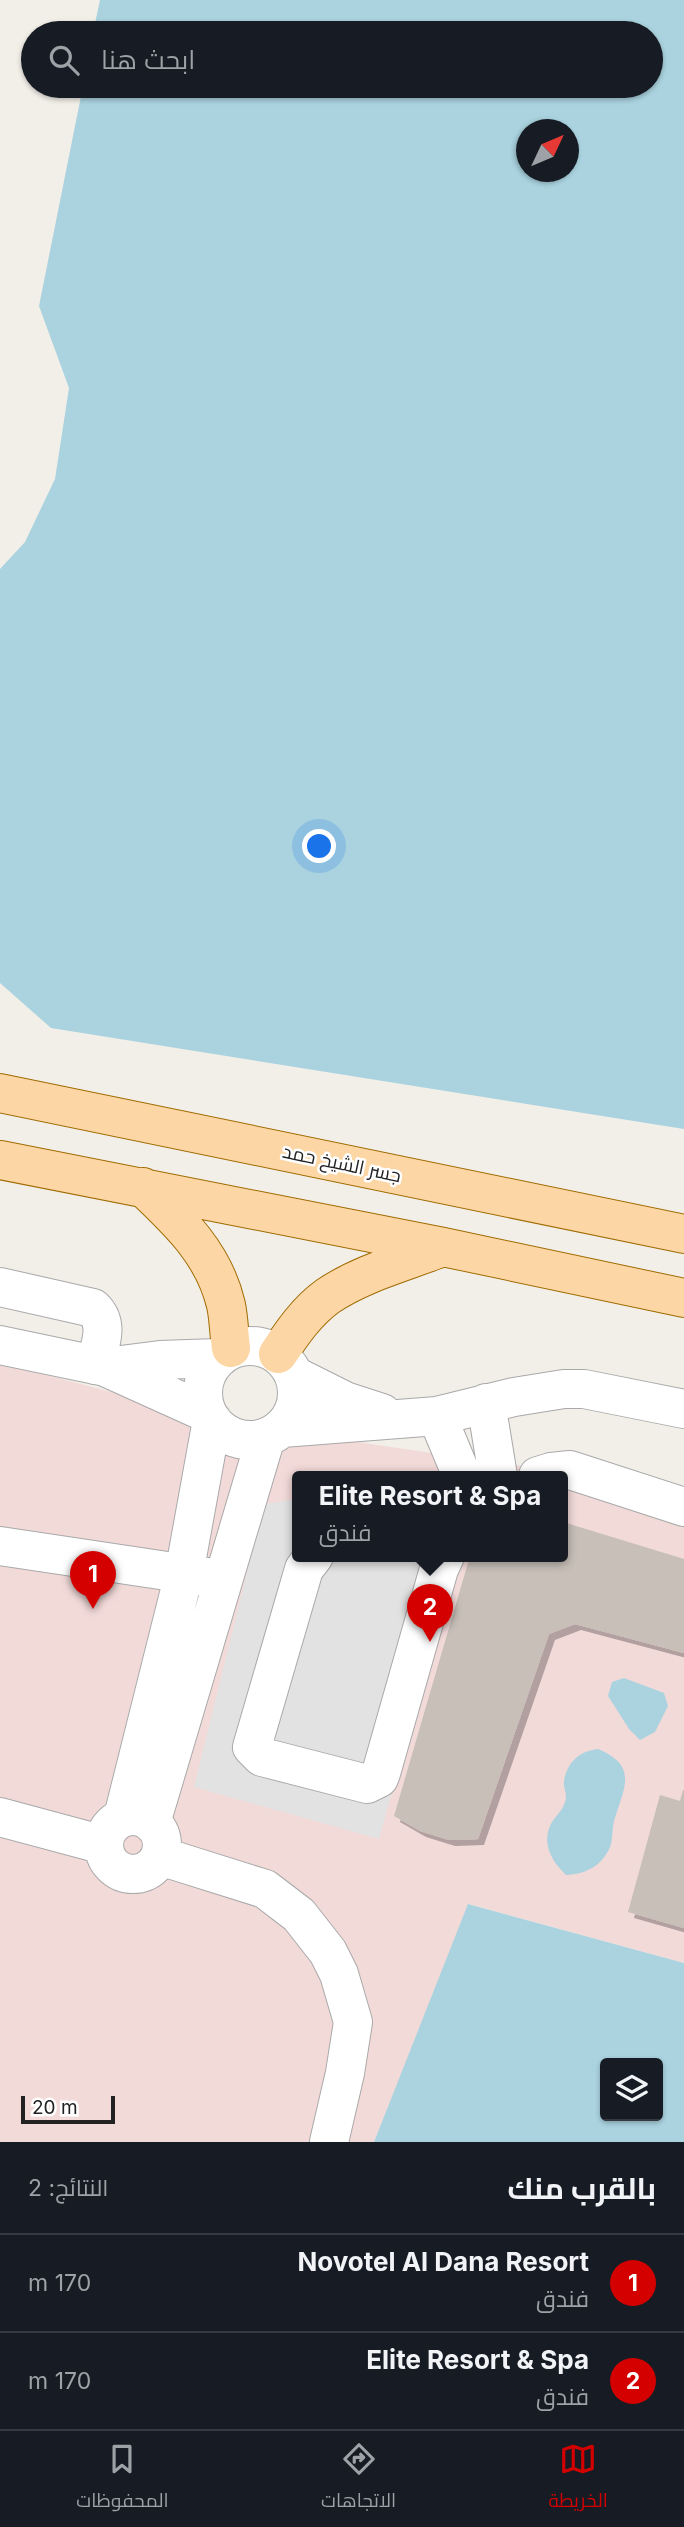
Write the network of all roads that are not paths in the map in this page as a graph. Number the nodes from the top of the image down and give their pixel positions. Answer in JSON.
{"nodes":[{"id":1,"x":0,"y":1093,"type":"edge"},
{"id":2,"x":0,"y":1160,"type":"edge"},
{"id":3,"x":143,"y":1187,"type":"junction"},
{"id":4,"x":684,"y":1234,"type":"edge"},
{"id":5,"x":443,"y":1247,"type":"junction"},
{"id":6,"x":0,"y":1287,"type":"edge"},
{"id":7,"x":684,"y":1298,"type":"edge"},
{"id":8,"x":0,"y":1345,"type":"edge"},
{"id":9,"x":224,"y":1353,"type":"junction"},
{"id":10,"x":286,"y":1365,"type":"junction"},
{"id":11,"x":100,"y":1366,"type":"junction"},
{"id":12,"x":486,"y":1403,"type":"junction"},
{"id":13,"x":684,"y":1409,"type":"edge"},
{"id":14,"x":437,"y":1416,"type":"junction"},
{"id":15,"x":210,"y":1417,"type":"junction"},
{"id":16,"x":398,"y":1418,"type":"junction"},
{"id":17,"x":274,"y":1433,"type":"junction"},
{"id":18,"x":460,"y":1471,"type":"edge"},
{"id":19,"x":497,"y":1471,"type":"edge"},
{"id":20,"x":560,"y":1471,"type":"edge"},
{"id":21,"x":684,"y":1507,"type":"edge"},
{"id":22,"x":0,"y":1546,"type":"edge"},
{"id":23,"x":309,"y":1562,"type":"edge"},
{"id":24,"x":442,"y":1562,"type":"edge"},
{"id":25,"x":184,"y":1574,"type":"junction"},
{"id":26,"x":223,"y":1580,"type":"junction"},
{"id":27,"x":0,"y":1817,"type":"edge"},
{"id":28,"x":135,"y":1835,"type":"junction"},
{"id":29,"x":329,"y":2142,"type":"edge"}],
"edges":[{"from":1,"to":4,"type":"main road","name":"جسر الشيخ حمد"},
{"from":2,"to":3,"type":"main road"},
{"from":3,"to":5,"type":"main road"},
{"from":3,"to":9,"type":"main road"},
{"from":5,"to":7,"type":"main road"},
{"from":5,"to":10,"type":"main road"},
{"from":6,"to":11,"type":"street"},
{"from":8,"to":11,"type":"street"},
{"from":9,"to":10,"type":"street"},
{"from":9,"to":11,"type":"street"},
{"from":9,"to":15,"type":"street"},
{"from":10,"to":16,"type":"street"},
{"from":10,"to":17,"type":"street"},
{"from":11,"to":15,"type":"street"},
{"from":12,"to":13,"type":"street"},
{"from":12,"to":14,"type":"street"},
{"from":12,"to":19,"type":"street"},
{"from":14,"to":16,"type":"street"},
{"from":14,"to":18,"type":"street"},
{"from":15,"to":17,"type":"street"},
{"from":15,"to":25,"type":"street"},
{"from":16,"to":17,"type":"street"},
{"from":17,"to":26,"type":"street"},
{"from":20,"to":21,"type":"street"},
{"from":22,"to":25,"type":"street"},
{"from":23,"to":24,"type":"street"},
{"from":25,"to":26,"type":"street"},
{"from":25,"to":28,"type":"street"},
{"from":26,"to":28,"type":"street"},
{"from":27,"to":28,"type":"street"},
{"from":28,"to":29,"type":"street"}]}
